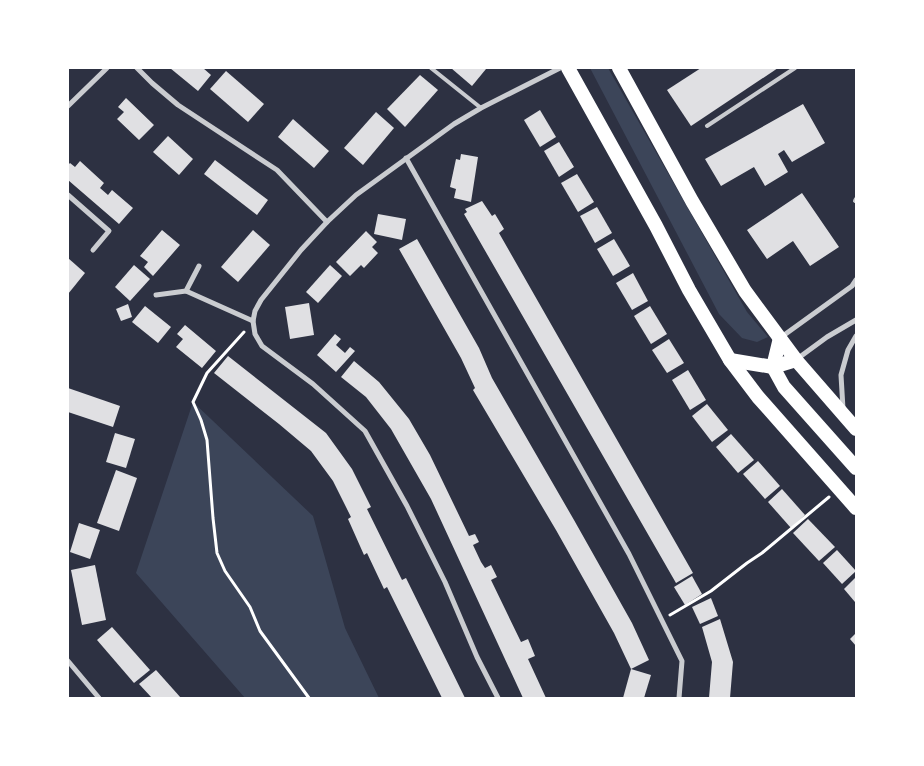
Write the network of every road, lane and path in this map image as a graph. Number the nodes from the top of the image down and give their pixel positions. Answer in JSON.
{"nodes":[{"id":1,"x":107,"y":68,"type":"edge"},
{"id":2,"x":137,"y":68,"type":"edge"},
{"id":3,"x":431,"y":68,"type":"edge"},
{"id":4,"x":560,"y":68,"type":"edge"},
{"id":5,"x":568,"y":68,"type":"edge"},
{"id":6,"x":619,"y":68,"type":"edge"},
{"id":7,"x":795,"y":68,"type":"edge"},
{"id":8,"x":68,"y":106,"type":"edge"},
{"id":9,"x":481,"y":108,"type":"junction"},
{"id":10,"x":706,"y":126,"type":"dead end"},
{"id":11,"x":406,"y":158,"type":"junction"},
{"id":12,"x":68,"y":195,"type":"edge"},
{"id":13,"x":328,"y":222,"type":"junction"},
{"id":14,"x":93,"y":250,"type":"dead end"},
{"id":15,"x":199,"y":266,"type":"dead end"},
{"id":16,"x":856,"y":280,"type":"edge"},
{"id":17,"x":186,"y":291,"type":"junction"},
{"id":18,"x":156,"y":296,"type":"dead end"},
{"id":19,"x":856,"y":320,"type":"edge"},
{"id":20,"x":253,"y":321,"type":"junction"},
{"id":21,"x":856,"y":336,"type":"edge"},
{"id":22,"x":780,"y":338,"type":"junction"},
{"id":23,"x":730,"y":360,"type":"junction"},
{"id":24,"x":796,"y":360,"type":"junction"},
{"id":25,"x":772,"y":367,"type":"junction"},
{"id":26,"x":844,"y":415,"type":"junction"},
{"id":27,"x":856,"y":429,"type":"edge"},
{"id":28,"x":856,"y":468,"type":"edge"},
{"id":29,"x":839,"y":489,"type":"junction"},
{"id":30,"x":856,"y":508,"type":"edge"},
{"id":31,"x":661,"y":620,"type":"junction"},
{"id":32,"x":68,"y":661,"type":"edge"},
{"id":33,"x":100,"y":698,"type":"edge"},
{"id":34,"x":309,"y":698,"type":"edge"},
{"id":35,"x":498,"y":698,"type":"edge"},
{"id":36,"x":679,"y":698,"type":"edge"}],
"edges":[{"from":1,"to":8,"type":"street"},
{"from":2,"to":13,"type":"street"},
{"from":3,"to":9,"type":"lane"},
{"from":4,"to":9,"type":"street"},
{"from":5,"to":23,"type":"highway"},
{"from":6,"to":22,"type":"highway"},
{"from":7,"to":10,"type":"lane"},
{"from":9,"to":11,"type":"street"},
{"from":11,"to":13,"type":"street"},
{"from":11,"to":31,"type":"street"},
{"from":12,"to":14,"type":"street"},
{"from":13,"to":20,"type":"street"},
{"from":15,"to":17,"type":"street"},
{"from":16,"to":22,"type":"street"},
{"from":17,"to":18,"type":"street"},
{"from":17,"to":20,"type":"street"},
{"from":19,"to":24,"type":"street"},
{"from":20,"to":34,"type":"path"},
{"from":20,"to":35,"type":"street"},
{"from":21,"to":26,"type":"street"},
{"from":22,"to":24,"type":"highway"},
{"from":22,"to":25,"type":"highway"},
{"from":23,"to":25,"type":"highway"},
{"from":23,"to":29,"type":"highway"},
{"from":24,"to":25,"type":"highway"},
{"from":24,"to":26,"type":"highway"},
{"from":25,"to":28,"type":"highway"},
{"from":26,"to":27,"type":"highway"},
{"from":29,"to":30,"type":"highway"},
{"from":29,"to":31,"type":"path"},
{"from":31,"to":36,"type":"street"},
{"from":32,"to":33,"type":"street"}]}
